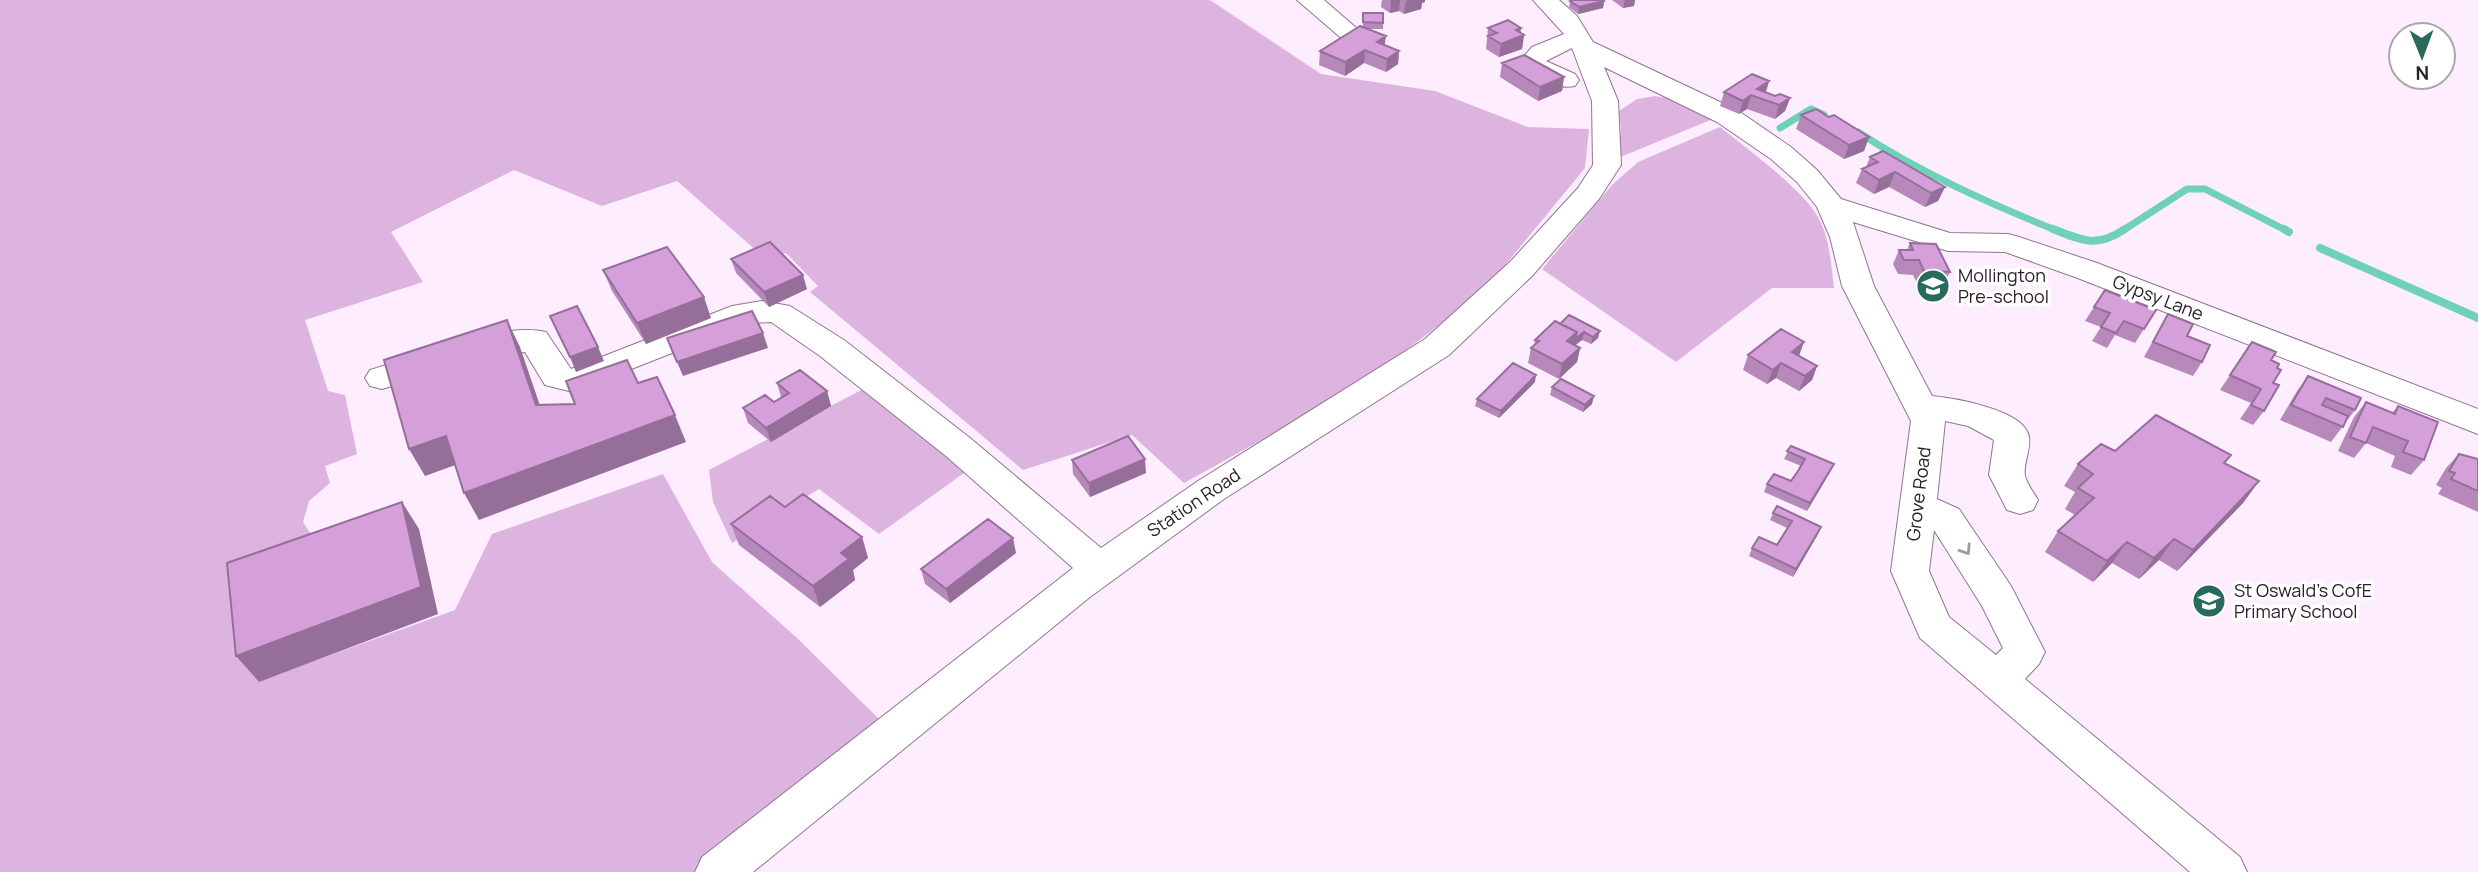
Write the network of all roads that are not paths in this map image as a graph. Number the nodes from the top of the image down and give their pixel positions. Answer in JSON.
{"nodes":[{"id":1,"x":1309,"y":0,"type":"edge"},
{"id":2,"x":1545,"y":0,"type":"edge"},
{"id":3,"x":1349,"y":32,"type":"edge"},
{"id":4,"x":1525,"y":34,"type":"edge"},
{"id":5,"x":1577,"y":35,"type":"junction"},
{"id":6,"x":1566,"y":79,"type":"edge"},
{"id":7,"x":1665,"y":85,"type":"junction"},
{"id":8,"x":1605,"y":101,"type":"junction"},
{"id":9,"x":1831,"y":205,"type":"junction"},
{"id":10,"x":382,"y":379,"type":"dead end"},
{"id":11,"x":1920,"y":405,"type":"junction"},
{"id":12,"x":2478,"y":422,"type":"edge"},
{"id":13,"x":2020,"y":500,"type":"dead end"},
{"id":14,"x":1917,"y":506,"type":"junction"},
{"id":15,"x":1100,"y":569,"type":"junction"},
{"id":16,"x":1998,"y":681,"type":"junction"},
{"id":17,"x":718,"y":872,"type":"edge"},
{"id":18,"x":2224,"y":872,"type":"edge"}],
"edges":[{"from":1,"to":3,"type":"street"},
{"from":2,"to":5,"type":"street"},
{"from":4,"to":5,"type":"street"},
{"from":5,"to":6,"type":"street"},
{"from":5,"to":7,"type":"street","name":"Grove Road"},
{"from":5,"to":8,"type":"street","name":"Station Road"},
{"from":7,"to":8,"type":"street"},
{"from":7,"to":9,"type":"street","name":"Grove Road"},
{"from":8,"to":15,"type":"street","name":"Station Road"},
{"from":9,"to":11,"type":"street","name":"Grove Road"},
{"from":9,"to":12,"type":"street","name":"Gypsy Lane"},
{"from":10,"to":15,"type":"street"},
{"from":11,"to":13,"type":"street"},
{"from":11,"to":14,"type":"street","name":"Grove Road"},
{"from":14,"to":16,"type":"street","name":"Grove Road"},
{"from":14,"to":16,"type":"street","one_way":true},
{"from":15,"to":17,"type":"street","name":"Station Road"},
{"from":16,"to":18,"type":"street","name":"Grove Road"}]}
